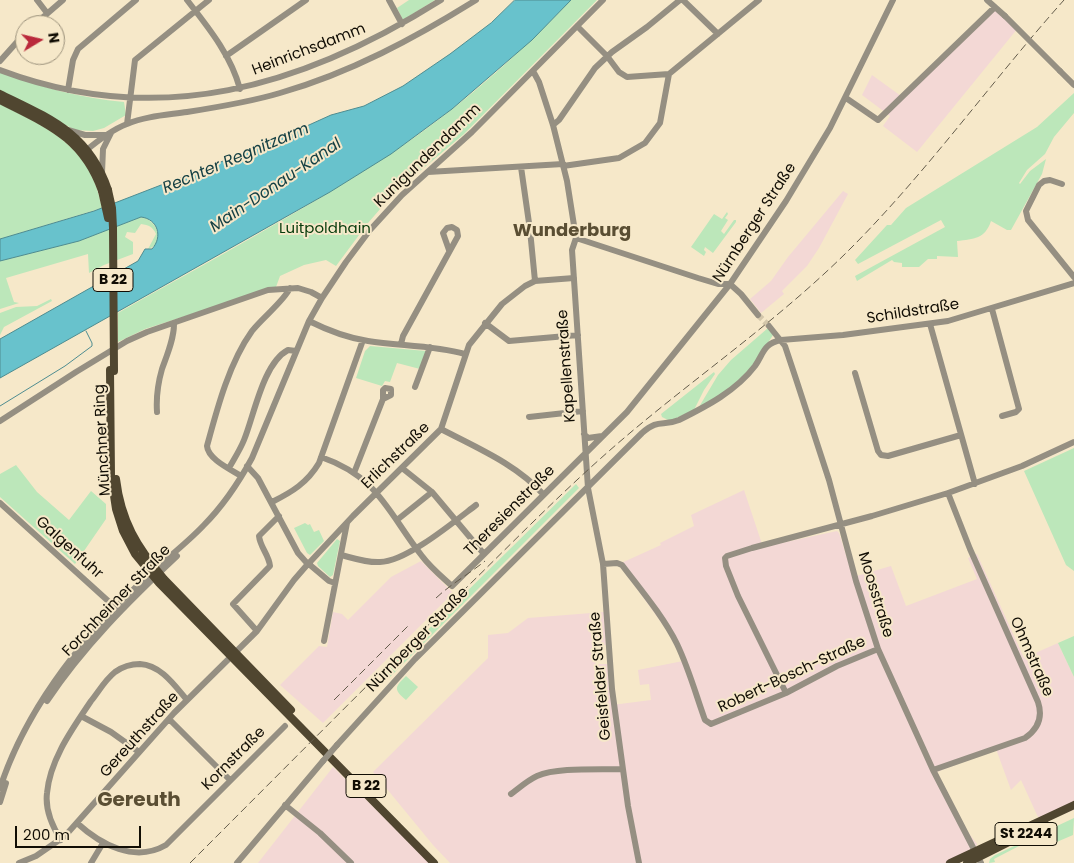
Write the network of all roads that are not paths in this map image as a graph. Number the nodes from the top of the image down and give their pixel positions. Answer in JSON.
{"nodes":[{"id":1,"x":37,"y":0,"type":"edge"},
{"id":2,"x":63,"y":0,"type":"edge"},
{"id":3,"x":136,"y":0,"type":"edge"},
{"id":4,"x":187,"y":0,"type":"edge"},
{"id":5,"x":209,"y":0,"type":"edge"},
{"id":6,"x":306,"y":0,"type":"edge"},
{"id":7,"x":389,"y":0,"type":"edge"},
{"id":8,"x":441,"y":0,"type":"edge"},
{"id":9,"x":476,"y":0,"type":"edge"},
{"id":10,"x":603,"y":0,"type":"edge"},
{"id":11,"x":681,"y":0,"type":"edge"},
{"id":12,"x":759,"y":0,"type":"edge"},
{"id":13,"x":893,"y":0,"type":"edge"},
{"id":14,"x":993,"y":3,"type":"edge"},
{"id":15,"x":195,"y":10,"type":"junction"},
{"id":16,"x":47,"y":14,"type":"joint"},
{"id":17,"x":402,"y":24,"type":"junction"},
{"id":18,"x":577,"y":26,"type":"junction"},
{"id":19,"x":718,"y":34,"type":"junction"},
{"id":20,"x":15,"y":44,"type":"edge"},
{"id":21,"x":226,"y":56,"type":"junction"},
{"id":22,"x":607,"y":56,"type":"junction"},
{"id":23,"x":0,"y":61,"type":"edge"},
{"id":24,"x":0,"y":70,"type":"edge"},
{"id":25,"x":533,"y":71,"type":"junction"},
{"id":26,"x":669,"y":74,"type":"junction"},
{"id":27,"x":1074,"y":85,"type":"edge"},
{"id":28,"x":240,"y":88,"type":"junction"},
{"id":29,"x":68,"y":90,"type":"junction"},
{"id":30,"x":0,"y":94,"type":"edge"},
{"id":31,"x":130,"y":98,"type":"junction"},
{"id":32,"x":846,"y":98,"type":"junction"},
{"id":33,"x":0,"y":100,"type":"edge"},
{"id":34,"x":127,"y":124,"type":"junction"},
{"id":35,"x":553,"y":125,"type":"junction"},
{"id":36,"x":68,"y":130,"type":"junction"},
{"id":37,"x":109,"y":134,"type":"junction"},
{"id":38,"x":84,"y":152,"type":"junction"},
{"id":39,"x":563,"y":165,"type":"junction"},
{"id":40,"x":521,"y":167,"type":"junction"},
{"id":41,"x":428,"y":172,"type":"junction"},
{"id":42,"x":102,"y":173,"type":"junction"},
{"id":43,"x":1062,"y":184,"type":"dead end"},
{"id":44,"x":105,"y":190,"type":"junction"},
{"id":45,"x":576,"y":238,"type":"junction"},
{"id":46,"x":450,"y":250,"type":"dead end"},
{"id":47,"x":1074,"y":277,"type":"edge"},
{"id":48,"x":574,"y":278,"type":"junction"},
{"id":49,"x":535,"y":281,"type":"junction"},
{"id":50,"x":1074,"y":283,"type":"edge"},
{"id":51,"x":730,"y":284,"type":"junction"},
{"id":52,"x":290,"y":288,"type":"junction"},
{"id":53,"x":322,"y":298,"type":"junction"},
{"id":54,"x":992,"y":309,"type":"junction"},
{"id":55,"x":758,"y":315,"type":"tunnel mouth"},
{"id":56,"x":309,"y":321,"type":"junction"},
{"id":57,"x":485,"y":323,"type":"junction"},
{"id":58,"x":174,"y":324,"type":"junction"},
{"id":59,"x":930,"y":324,"type":"junction"},
{"id":60,"x":769,"y":326,"type":"tunnel mouth"},
{"id":61,"x":578,"y":335,"type":"junction"},
{"id":62,"x":363,"y":340,"type":"junction"},
{"id":63,"x":781,"y":340,"type":"junction"},
{"id":64,"x":401,"y":344,"type":"junction"},
{"id":65,"x":430,"y":347,"type":"junction"},
{"id":66,"x":296,"y":351,"type":"junction"},
{"id":67,"x":465,"y":354,"type":"junction"},
{"id":68,"x":855,"y":373,"type":"dead end"},
{"id":69,"x":416,"y":387,"type":"dead end"},
{"id":70,"x":383,"y":399,"type":"dead end"},
{"id":71,"x":583,"y":411,"type":"junction"},
{"id":72,"x":157,"y":412,"type":"dead end"},
{"id":73,"x":1002,"y":416,"type":"dead end"},
{"id":74,"x":529,"y":417,"type":"dead end"},
{"id":75,"x":0,"y":421,"type":"edge"},
{"id":76,"x":442,"y":429,"type":"junction"},
{"id":77,"x":584,"y":434,"type":"junction"},
{"id":78,"x":961,"y":435,"type":"junction"},
{"id":79,"x":602,"y":436,"type":"junction"},
{"id":80,"x":1074,"y":442,"type":"edge"},
{"id":81,"x":585,"y":453,"type":"junction"},
{"id":82,"x":321,"y":457,"type":"junction"},
{"id":83,"x":247,"y":466,"type":"junction"},
{"id":84,"x":229,"y":468,"type":"junction"},
{"id":85,"x":402,"y":468,"type":"junction"},
{"id":86,"x":354,"y":473,"type":"junction"},
{"id":87,"x":241,"y":476,"type":"junction"},
{"id":88,"x":975,"y":484,"type":"junction"},
{"id":89,"x":588,"y":488,"type":"junction"},
{"id":90,"x":377,"y":492,"type":"junction"},
{"id":91,"x":432,"y":492,"type":"junction"},
{"id":92,"x":948,"y":493,"type":"junction"},
{"id":93,"x":543,"y":494,"type":"junction"},
{"id":94,"x":575,"y":499,"type":"junction"},
{"id":95,"x":272,"y":502,"type":"junction"},
{"id":96,"x":0,"y":503,"type":"edge"},
{"id":97,"x":476,"y":505,"type":"dead end"},
{"id":98,"x":591,"y":506,"type":"junction"},
{"id":99,"x":279,"y":516,"type":"junction"},
{"id":100,"x":397,"y":520,"type":"junction"},
{"id":101,"x":456,"y":521,"type":"junction"},
{"id":102,"x":347,"y":522,"type":"junction"},
{"id":103,"x":842,"y":525,"type":"junction"},
{"id":104,"x":416,"y":547,"type":"junction"},
{"id":105,"x":484,"y":554,"type":"junction"},
{"id":106,"x":341,"y":555,"type":"junction"},
{"id":107,"x":308,"y":564,"type":"junction"},
{"id":108,"x":603,"y":564,"type":"junction"},
{"id":109,"x":155,"y":573,"type":"junction"},
{"id":110,"x":336,"y":583,"type":"junction"},
{"id":111,"x":118,"y":609,"type":"junction"},
{"id":112,"x":257,"y":632,"type":"junction"},
{"id":113,"x":324,"y":641,"type":"dead end"},
{"id":114,"x":878,"y":649,"type":"junction"},
{"id":115,"x":234,"y":655,"type":"junction"},
{"id":116,"x":786,"y":693,"type":"junction"},
{"id":117,"x":187,"y":700,"type":"junction"},
{"id":118,"x":81,"y":716,"type":"junction"},
{"id":119,"x":169,"y":719,"type":"junction"},
{"id":120,"x":285,"y":726,"type":"dead end"},
{"id":121,"x":138,"y":752,"type":"junction"},
{"id":122,"x":623,"y":769,"type":"junction"},
{"id":123,"x":933,"y":770,"type":"junction"},
{"id":124,"x":230,"y":780,"type":"junction"},
{"id":125,"x":0,"y":788,"type":"edge"},
{"id":126,"x":511,"y":794,"type":"dead end"},
{"id":127,"x":0,"y":802,"type":"edge"},
{"id":128,"x":284,"y":805,"type":"junction"},
{"id":129,"x":1074,"y":805,"type":"edge"},
{"id":130,"x":1074,"y":810,"type":"edge"},
{"id":131,"x":77,"y":823,"type":"junction"},
{"id":132,"x":61,"y":840,"type":"junction"},
{"id":133,"x":103,"y":843,"type":"junction"},
{"id":134,"x":978,"y":858,"type":"edge"},
{"id":135,"x":19,"y":863,"type":"edge"},
{"id":136,"x":91,"y":863,"type":"edge"},
{"id":137,"x":237,"y":863,"type":"edge"},
{"id":138,"x":351,"y":863,"type":"edge"},
{"id":139,"x":434,"y":863,"type":"edge"},
{"id":140,"x":442,"y":863,"type":"edge"},
{"id":141,"x":639,"y":863,"type":"edge"},
{"id":142,"x":950,"y":863,"type":"edge"},
{"id":143,"x":967,"y":863,"type":"edge"}],
"edges":[{"from":1,"to":16,"type":"street"},
{"from":2,"to":16,"type":"street"},
{"from":3,"to":29,"type":"street"},
{"from":4,"to":15,"type":"street"},
{"from":5,"to":15,"type":"street"},
{"from":6,"to":21,"type":"street"},
{"from":7,"to":17,"type":"street"},
{"from":8,"to":17,"type":"street","name":"Heinrichsdamm"},
{"from":9,"to":34,"type":"street"},
{"from":10,"to":18,"type":"street","name":"Kunigundendamm"},
{"from":11,"to":19,"type":"street"},
{"from":11,"to":22,"type":"street"},
{"from":12,"to":19,"type":"street"},
{"from":13,"to":32,"type":"street","name":"Nürnberger Straße"},
{"from":14,"to":27,"type":"street","bridge":true},
{"from":14,"to":32,"type":"street"},
{"from":15,"to":21,"type":"street"},
{"from":15,"to":31,"type":"street"},
{"from":17,"to":28,"type":"street","name":"Heinrichsdamm"},
{"from":18,"to":22,"type":"street"},
{"from":18,"to":25,"type":"street","name":"Kunigundendamm"},
{"from":19,"to":26,"type":"street"},
{"from":20,"to":23,"type":"street"},
{"from":21,"to":28,"type":"street"},
{"from":22,"to":26,"type":"street"},
{"from":22,"to":35,"type":"street"},
{"from":24,"to":29,"type":"street","name":"Heinrichsdamm"},
{"from":25,"to":35,"type":"street"},
{"from":25,"to":41,"type":"street","name":"Kunigundendamm"},
{"from":26,"to":39,"type":"street"},
{"from":28,"to":31,"type":"street","name":"Heinrichsdamm"},
{"from":29,"to":31,"type":"street","name":"Heinrichsdamm"},
{"from":30,"to":36,"type":"main road","name":"Münchner Ring","number":"B 22"},
{"from":31,"to":34,"type":"street"},
{"from":32,"to":51,"type":"street","name":"Nürnberger Straße"},
{"from":33,"to":38,"type":"main road","name":"Münchner Ring","number":"B 22"},
{"from":34,"to":37,"type":"street"},
{"from":35,"to":39,"type":"street"},
{"from":36,"to":37,"type":"street"},
{"from":36,"to":38,"type":"main road","name":"Münchner Ring","number":"B 22"},
{"from":37,"to":38,"type":"street"},
{"from":37,"to":42,"type":"street"},
{"from":38,"to":42,"type":"main road","name":"Münchner Ring","number":"B 22"},
{"from":38,"to":44,"type":"main road","name":"Münchner Ring","number":"B 22"},
{"from":39,"to":40,"type":"street"},
{"from":39,"to":45,"type":"street"},
{"from":40,"to":41,"type":"street"},
{"from":40,"to":49,"type":"street"},
{"from":41,"to":53,"type":"street","name":"Kunigundendamm"},
{"from":42,"to":44,"type":"main road","name":"Münchner Ring","number":"B 22"},
{"from":43,"to":47,"type":"street"},
{"from":44,"to":109,"type":"main road","name":"Münchner Ring","number":"B 22","bridge":true},
{"from":45,"to":48,"type":"street"},
{"from":45,"to":51,"type":"street"},
{"from":46,"to":64,"type":"street"},
{"from":48,"to":49,"type":"street"},
{"from":48,"to":61,"type":"street","name":"Kapellenstraße"},
{"from":49,"to":57,"type":"street","name":"Erlichstraße"},
{"from":50,"to":54,"type":"street","name":"Schildstraße"},
{"from":51,"to":55,"type":"street"},
{"from":51,"to":79,"type":"street","name":"Nürnberger Straße"},
{"from":52,"to":53,"type":"street"},
{"from":52,"to":58,"type":"street"},
{"from":52,"to":84,"type":"street"},
{"from":53,"to":56,"type":"street","name":"Kunigundendamm"},
{"from":54,"to":59,"type":"street","name":"Schildstraße"},
{"from":54,"to":73,"type":"street"},
{"from":56,"to":62,"type":"street"},
{"from":56,"to":66,"type":"street","name":"Kunigundendamm"},
{"from":57,"to":61,"type":"street"},
{"from":57,"to":67,"type":"street","name":"Erlichstraße"},
{"from":58,"to":72,"type":"street"},
{"from":58,"to":75,"type":"street"},
{"from":59,"to":63,"type":"street","name":"Schildstraße"},
{"from":59,"to":78,"type":"street"},
{"from":60,"to":63,"type":"street","name":"Moosstraße"},
{"from":61,"to":71,"type":"street","name":"Kapellenstraße"},
{"from":62,"to":64,"type":"street"},
{"from":62,"to":82,"type":"street"},
{"from":63,"to":89,"type":"street","name":"Nürnberger Straße"},
{"from":63,"to":103,"type":"street","name":"Moosstraße"},
{"from":64,"to":65,"type":"street"},
{"from":65,"to":67,"type":"street"},
{"from":65,"to":69,"type":"street"},
{"from":66,"to":83,"type":"street","name":"Kunigundendamm"},
{"from":66,"to":84,"type":"street"},
{"from":67,"to":76,"type":"street","name":"Erlichstraße"},
{"from":68,"to":78,"type":"street"},
{"from":70,"to":86,"type":"street"},
{"from":71,"to":74,"type":"street"},
{"from":71,"to":77,"type":"street","name":"Kapellenstraße"},
{"from":76,"to":85,"type":"street","name":"Erlichstraße"},
{"from":76,"to":93,"type":"street"},
{"from":77,"to":79,"type":"street"},
{"from":77,"to":81,"type":"street","name":"Kapellenstraße"},
{"from":78,"to":88,"type":"street"},
{"from":79,"to":81,"type":"street","name":"Nürnberger Straße"},
{"from":80,"to":88,"type":"street"},
{"from":81,"to":89,"type":"street"},
{"from":81,"to":93,"type":"street","name":"Theresienstraße"},
{"from":82,"to":86,"type":"street"},
{"from":82,"to":95,"type":"street"},
{"from":83,"to":87,"type":"street","name":"Forchheimer Straße"},
{"from":83,"to":95,"type":"street"},
{"from":84,"to":87,"type":"street"},
{"from":85,"to":90,"type":"street","name":"Erlichstraße"},
{"from":85,"to":91,"type":"street"},
{"from":86,"to":90,"type":"street"},
{"from":87,"to":109,"type":"street","name":"Forchheimer Straße"},
{"from":88,"to":92,"type":"street"},
{"from":89,"to":94,"type":"street","name":"Nürnberger Straße"},
{"from":89,"to":98,"type":"street","name":"Geisfelder Straße"},
{"from":90,"to":100,"type":"street"},
{"from":90,"to":102,"type":"street","name":"Erlichstraße"},
{"from":91,"to":100,"type":"street"},
{"from":91,"to":101,"type":"street"},
{"from":92,"to":103,"type":"street"},
{"from":92,"to":123,"type":"street","name":"Ohmstraße"},
{"from":93,"to":105,"type":"street","name":"Theresienstraße"},
{"from":94,"to":98,"type":"street"},
{"from":94,"to":128,"type":"street","name":"Nürnberger Straße","bridge":true},
{"from":95,"to":99,"type":"street"},
{"from":96,"to":111,"type":"street","name":"Galgenfuhr"},
{"from":97,"to":101,"type":"street"},
{"from":98,"to":108,"type":"street","name":"Geisfelder Straße"},
{"from":99,"to":107,"type":"street"},
{"from":99,"to":112,"type":"street"},
{"from":100,"to":104,"type":"street"},
{"from":101,"to":104,"type":"street"},
{"from":101,"to":105,"type":"street"},
{"from":102,"to":106,"type":"street"},
{"from":102,"to":107,"type":"street","name":"Erlichstraße"},
{"from":103,"to":114,"type":"street","name":"Moosstraße"},
{"from":103,"to":116,"type":"street"},
{"from":104,"to":105,"type":"street","name":"Theresienstraße"},
{"from":104,"to":106,"type":"street"},
{"from":106,"to":110,"type":"street"},
{"from":107,"to":110,"type":"street"},
{"from":107,"to":112,"type":"street","name":"Gereuthstraße"},
{"from":108,"to":116,"type":"street","name":"Robert-Bosch-Straße"},
{"from":108,"to":122,"type":"street","name":"Geisfelder Straße"},
{"from":109,"to":111,"type":"street","name":"Forchheimer Straße"},
{"from":109,"to":115,"type":"main road","name":"Münchner Ring","number":"B 22"},
{"from":110,"to":113,"type":"street"},
{"from":111,"to":125,"type":"street","name":"Forchheimer Straße"},
{"from":111,"to":127,"type":"street","name":"Forchheimer Straße"},
{"from":112,"to":115,"type":"street","name":"Gereuthstraße"},
{"from":114,"to":116,"type":"street","name":"Robert-Bosch-Straße"},
{"from":114,"to":123,"type":"street","name":"Moosstraße"},
{"from":115,"to":117,"type":"street","name":"Gereuthstraße"},
{"from":115,"to":139,"type":"main road","name":"Münchner Ring","number":"B 22"},
{"from":115,"to":140,"type":"main road","name":"Münchner Ring","number":"B 22"},
{"from":117,"to":118,"type":"street"},
{"from":117,"to":119,"type":"street","name":"Gereuthstraße"},
{"from":118,"to":121,"type":"street"},
{"from":118,"to":132,"type":"street"},
{"from":119,"to":121,"type":"street","name":"Gereuthstraße"},
{"from":119,"to":124,"type":"street"},
{"from":120,"to":124,"type":"street","name":"Kornstraße"},
{"from":121,"to":131,"type":"street","name":"Gereuthstraße"},
{"from":122,"to":126,"type":"street"},
{"from":122,"to":141,"type":"street","name":"Geisfelder Straße"},
{"from":123,"to":134,"type":"street","name":"Moosstraße"},
{"from":124,"to":133,"type":"street","name":"Kornstraße"},
{"from":128,"to":137,"type":"street","name":"Nürnberger Straße"},
{"from":128,"to":138,"type":"street"},
{"from":129,"to":134,"type":"main road","number":"St 2244"},
{"from":130,"to":134,"type":"main road","number":"St 2244"},
{"from":131,"to":132,"type":"street","name":"Gereuthstraße"},
{"from":131,"to":133,"type":"street","name":"Kornstraße"},
{"from":132,"to":135,"type":"street","name":"Gereuthstraße"},
{"from":133,"to":136,"type":"street"},
{"from":134,"to":142,"type":"main road","number":"St 2244"},
{"from":134,"to":143,"type":"main road","number":"St 2244"}]}
